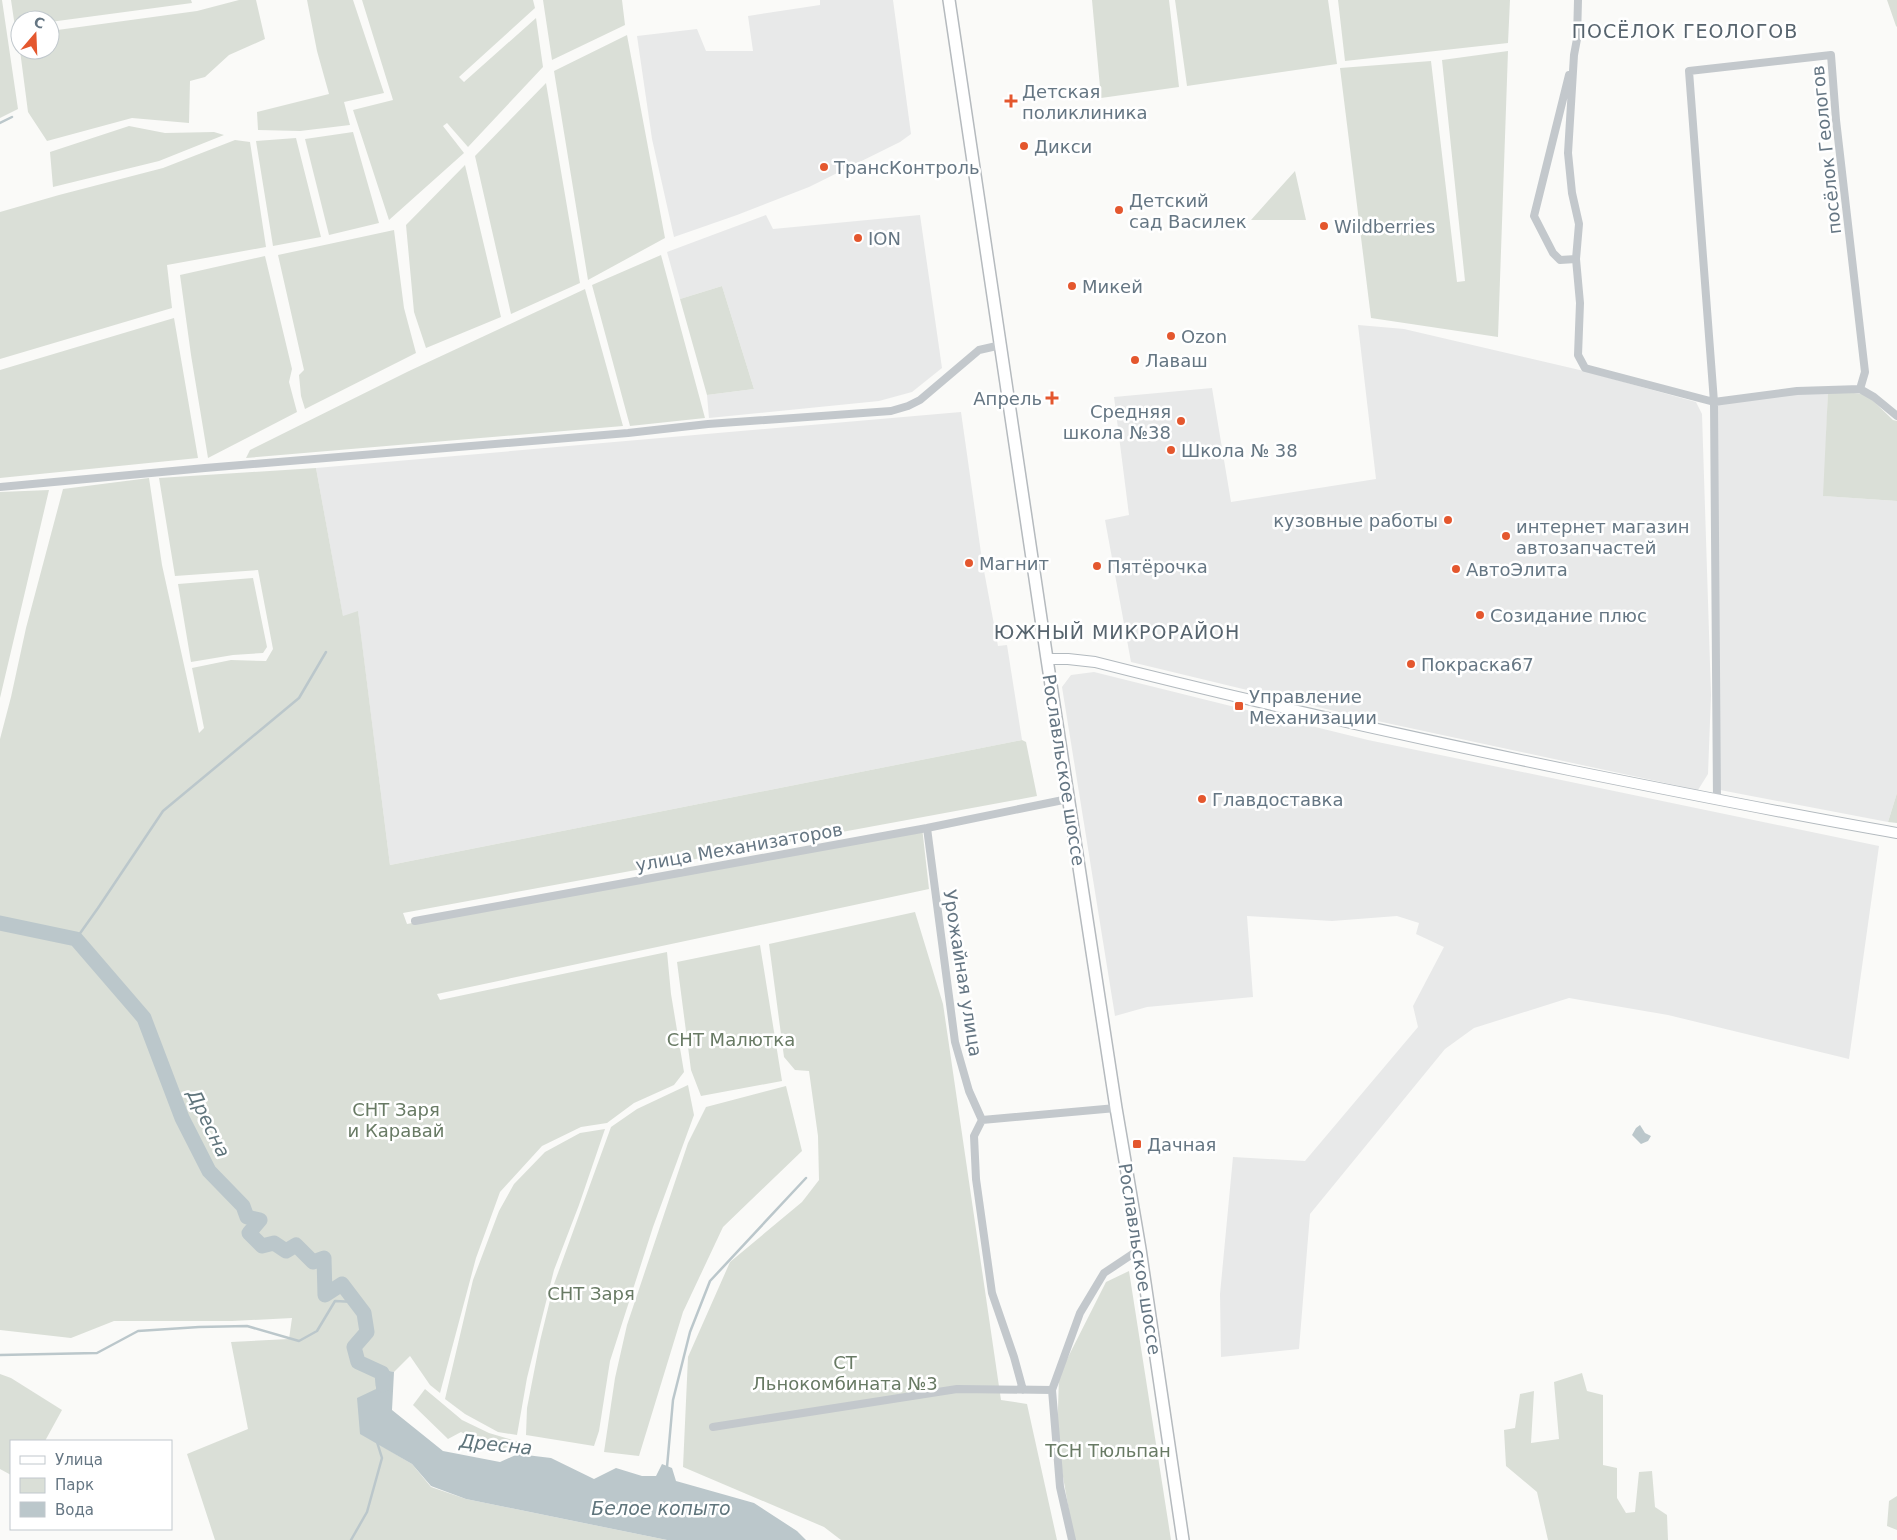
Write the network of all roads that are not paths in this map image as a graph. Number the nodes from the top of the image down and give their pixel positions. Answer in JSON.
{"nodes":[{"id":1,"x":949,"y":0,"type":"edge"},
{"id":2,"x":1578,"y":0,"type":"edge"},
{"id":3,"x":1574,"y":55,"type":"junction"},
{"id":4,"x":1576,"y":259,"type":"junction"},
{"id":5,"x":1001,"y":345,"type":"junction"},
{"id":6,"x":1860,"y":389,"type":"junction"},
{"id":7,"x":1714,"y":402,"type":"junction"},
{"id":8,"x":1897,"y":416,"type":"edge"},
{"id":9,"x":0,"y":487,"type":"edge"},
{"id":10,"x":1047,"y":659,"type":"junction"},
{"id":11,"x":1068,"y":799,"type":"junction"},
{"id":12,"x":1717,"y":800,"type":"junction"},
{"id":13,"x":927,"y":828,"type":"junction"},
{"id":14,"x":1897,"y":833,"type":"edge"},
{"id":15,"x":415,"y":921,"type":"dead end"},
{"id":16,"x":1116,"y":1108,"type":"junction"},
{"id":17,"x":982,"y":1120,"type":"junction"},
{"id":18,"x":1140,"y":1249,"type":"junction"},
{"id":19,"x":1022,"y":1390,"type":"junction"},
{"id":20,"x":1052,"y":1390,"type":"junction"},
{"id":21,"x":714,"y":1427,"type":"dead end"},
{"id":22,"x":1072,"y":1540,"type":"edge"},
{"id":23,"x":1183,"y":1540,"type":"edge"}],
"edges":[{"from":1,"to":5,"type":"main road","name":"Рославльское шоссе"},
{"from":2,"to":3,"type":"street"},
{"from":3,"to":4,"type":"street"},
{"from":3,"to":4,"type":"street"},
{"from":4,"to":7,"type":"street"},
{"from":5,"to":9,"type":"street"},
{"from":5,"to":10,"type":"main road","name":"Рославльское шоссе"},
{"from":6,"to":7,"type":"street"},
{"from":6,"to":7,"type":"street","name":"посёлок Геологов"},
{"from":6,"to":8,"type":"street"},
{"from":7,"to":12,"type":"street"},
{"from":10,"to":11,"type":"main road","name":"Рославльское шоссе"},
{"from":10,"to":12,"type":"street"},
{"from":11,"to":13,"type":"street","name":"улица Механизаторов"},
{"from":11,"to":16,"type":"main road","name":"Рославльское шоссе"},
{"from":12,"to":14,"type":"street"},
{"from":13,"to":15,"type":"street","name":"улица Механизаторов"},
{"from":13,"to":17,"type":"street","name":"Урожайная улица"},
{"from":16,"to":17,"type":"street"},
{"from":16,"to":18,"type":"main road","name":"Рославльское шоссе"},
{"from":17,"to":19,"type":"street"},
{"from":18,"to":20,"type":"street"},
{"from":18,"to":23,"type":"main road","name":"Рославльское шоссе"},
{"from":19,"to":20,"type":"street"},
{"from":19,"to":21,"type":"street"},
{"from":20,"to":22,"type":"street"}]}
